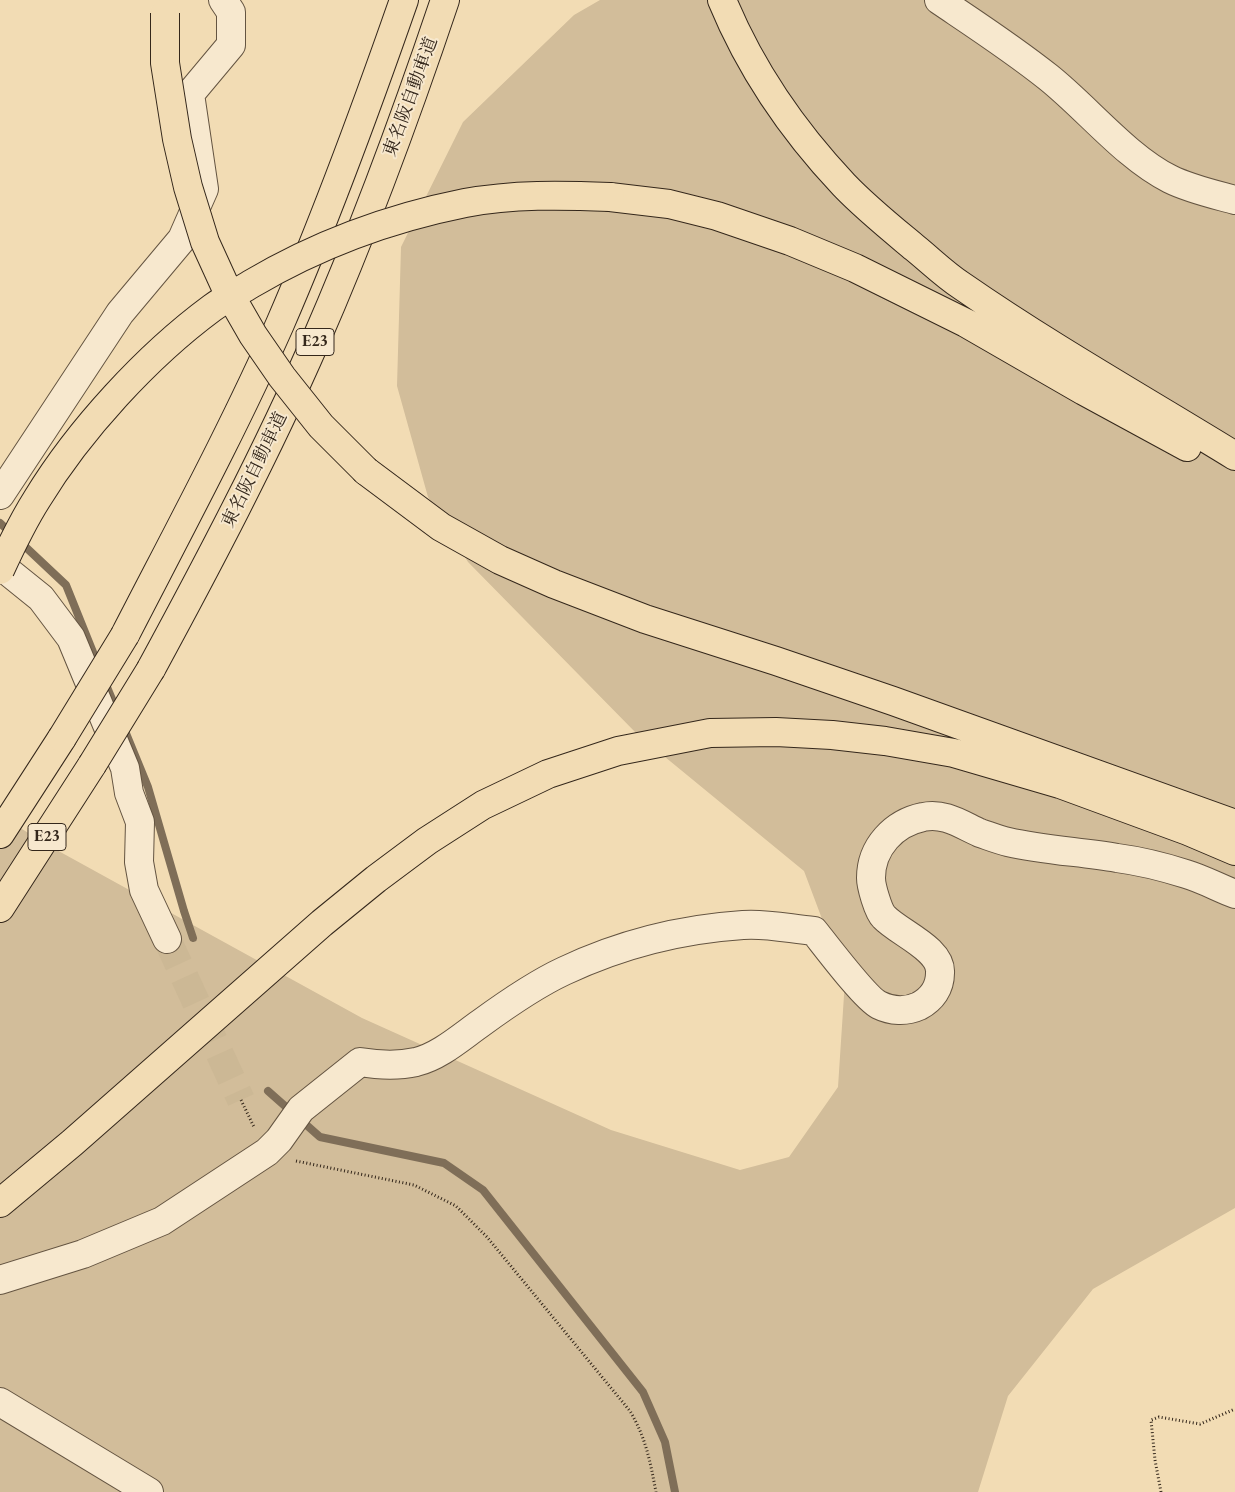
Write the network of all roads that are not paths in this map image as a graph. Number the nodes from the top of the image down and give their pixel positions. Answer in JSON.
{"nodes":[{"id":1,"x":166,"y":0,"type":"edge"},
{"id":2,"x":223,"y":0,"type":"edge"},
{"id":3,"x":404,"y":0,"type":"edge"},
{"id":4,"x":445,"y":0,"type":"edge"},
{"id":5,"x":722,"y":0,"type":"edge"},
{"id":6,"x":939,"y":0,"type":"edge"},
{"id":7,"x":1235,"y":200,"type":"edge"},
{"id":8,"x":1235,"y":456,"type":"edge"},
{"id":9,"x":1235,"y":472,"type":"edge"},
{"id":10,"x":0,"y":495,"type":"edge"},
{"id":11,"x":0,"y":565,"type":"edge"},
{"id":12,"x":0,"y":570,"type":"edge"},
{"id":13,"x":1235,"y":824,"type":"edge"},
{"id":14,"x":0,"y":834,"type":"edge"},
{"id":15,"x":1235,"y":850,"type":"edge"},
{"id":16,"x":1235,"y":894,"type":"edge"},
{"id":17,"x":0,"y":908,"type":"edge"},
{"id":18,"x":167,"y":939,"type":"tunnel mouth"},
{"id":19,"x":0,"y":1203,"type":"edge"},
{"id":20,"x":0,"y":1280,"type":"edge"},
{"id":21,"x":0,"y":1402,"type":"edge"},
{"id":22,"x":149,"y":1492,"type":"edge"}],
"edges":[{"from":1,"to":13,"type":"highway","bridge":true},
{"from":2,"to":10,"type":"street"},
{"from":3,"to":14,"type":"highway","number":"E23","bridge":true},
{"from":4,"to":17,"type":"highway","name":"東名阪自動車道","number":"E23","bridge":true},
{"from":5,"to":8,"type":"highway"},
{"from":6,"to":7,"type":"street"},
{"from":9,"to":12,"type":"highway","bridge":true},
{"from":11,"to":18,"type":"street"},
{"from":15,"to":19,"type":"highway"},
{"from":16,"to":20,"type":"street"},
{"from":21,"to":22,"type":"street"}]}
